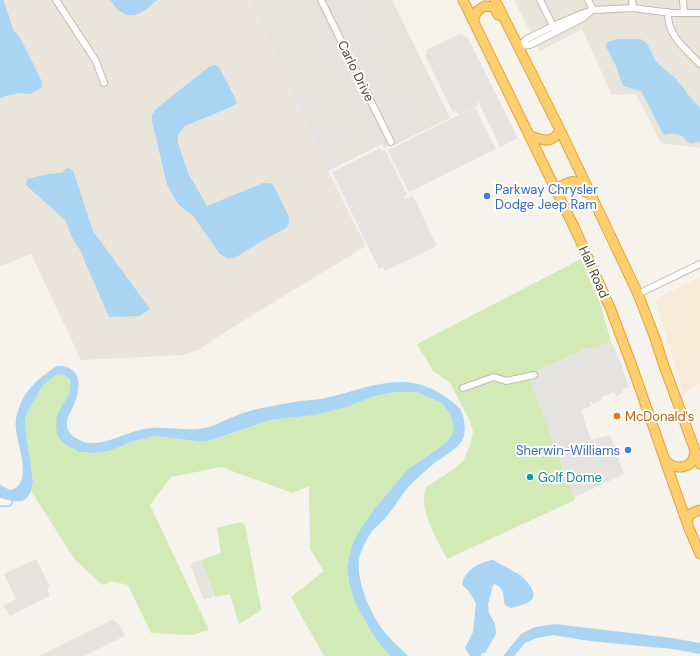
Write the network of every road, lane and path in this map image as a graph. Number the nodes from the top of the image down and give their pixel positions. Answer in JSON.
{"nodes":[{"id":1,"x":56,"y":0,"type":"edge"},
{"id":2,"x":321,"y":0,"type":"edge"},
{"id":3,"x":463,"y":0,"type":"edge"},
{"id":4,"x":495,"y":0,"type":"edge"},
{"id":5,"x":540,"y":0,"type":"edge"},
{"id":6,"x":588,"y":0,"type":"edge"},
{"id":7,"x":632,"y":0,"type":"edge"},
{"id":8,"x":683,"y":0,"type":"edge"},
{"id":9,"x":633,"y":8,"type":"junction"},
{"id":10,"x":593,"y":10,"type":"junction"},
{"id":11,"x":668,"y":12,"type":"junction"},
{"id":12,"x":684,"y":13,"type":"junction"},
{"id":13,"x":700,"y":13,"type":"edge"},
{"id":14,"x":473,"y":21,"type":"junction"},
{"id":15,"x":554,"y":29,"type":"junction"},
{"id":16,"x":518,"y":47,"type":"junction"},
{"id":17,"x":700,"y":64,"type":"edge"},
{"id":18,"x":104,"y":83,"type":"dead end"},
{"id":19,"x":560,"y":130,"type":"junction"},
{"id":20,"x":530,"y":136,"type":"junction"},
{"id":21,"x":390,"y":142,"type":"dead end"},
{"id":22,"x":556,"y":190,"type":"junction"},
{"id":23,"x":610,"y":234,"type":"junction"},
{"id":24,"x":700,"y":264,"type":"edge"},
{"id":25,"x":638,"y":294,"type":"junction"},
{"id":26,"x":534,"y":375,"type":"dead end"},
{"id":27,"x":463,"y":388,"type":"dead end"},
{"id":28,"x":695,"y":452,"type":"junction"},
{"id":29,"x":665,"y":460,"type":"junction"},
{"id":30,"x":700,"y":464,"type":"edge"},
{"id":31,"x":700,"y":510,"type":"edge"},
{"id":32,"x":688,"y":526,"type":"junction"},
{"id":33,"x":700,"y":554,"type":"edge"}],
"edges":[{"from":1,"to":18,"type":"street"},
{"from":2,"to":21,"type":"street","name":"Carlo Drive"},
{"from":3,"to":14,"type":"highway","name":"Hall Road"},
{"from":4,"to":16,"type":"highway"},
{"from":5,"to":15,"type":"street"},
{"from":6,"to":10,"type":"street"},
{"from":7,"to":9,"type":"street"},
{"from":8,"to":12,"type":"street"},
{"from":9,"to":10,"type":"street"},
{"from":9,"to":11,"type":"street"},
{"from":10,"to":15,"type":"street"},
{"from":11,"to":12,"type":"street"},
{"from":11,"to":17,"type":"street"},
{"from":12,"to":13,"type":"street"},
{"from":14,"to":16,"type":"highway"},
{"from":14,"to":20,"type":"highway","name":"Hall Road"},
{"from":15,"to":16,"type":"street"},
{"from":16,"to":19,"type":"highway"},
{"from":19,"to":20,"type":"highway"},
{"from":19,"to":23,"type":"highway"},
{"from":20,"to":22,"type":"highway","name":"Hall Road"},
{"from":22,"to":23,"type":"highway"},
{"from":22,"to":29,"type":"highway","name":"Hall Road"},
{"from":23,"to":25,"type":"highway"},
{"from":24,"to":25,"type":"street"},
{"from":25,"to":28,"type":"highway"},
{"from":26,"to":27,"type":"street"},
{"from":28,"to":29,"type":"highway"},
{"from":28,"to":30,"type":"highway"},
{"from":29,"to":32,"type":"highway","name":"Hall Road"},
{"from":31,"to":32,"type":"highway"},
{"from":32,"to":33,"type":"highway","name":"Hall Road"}]}
